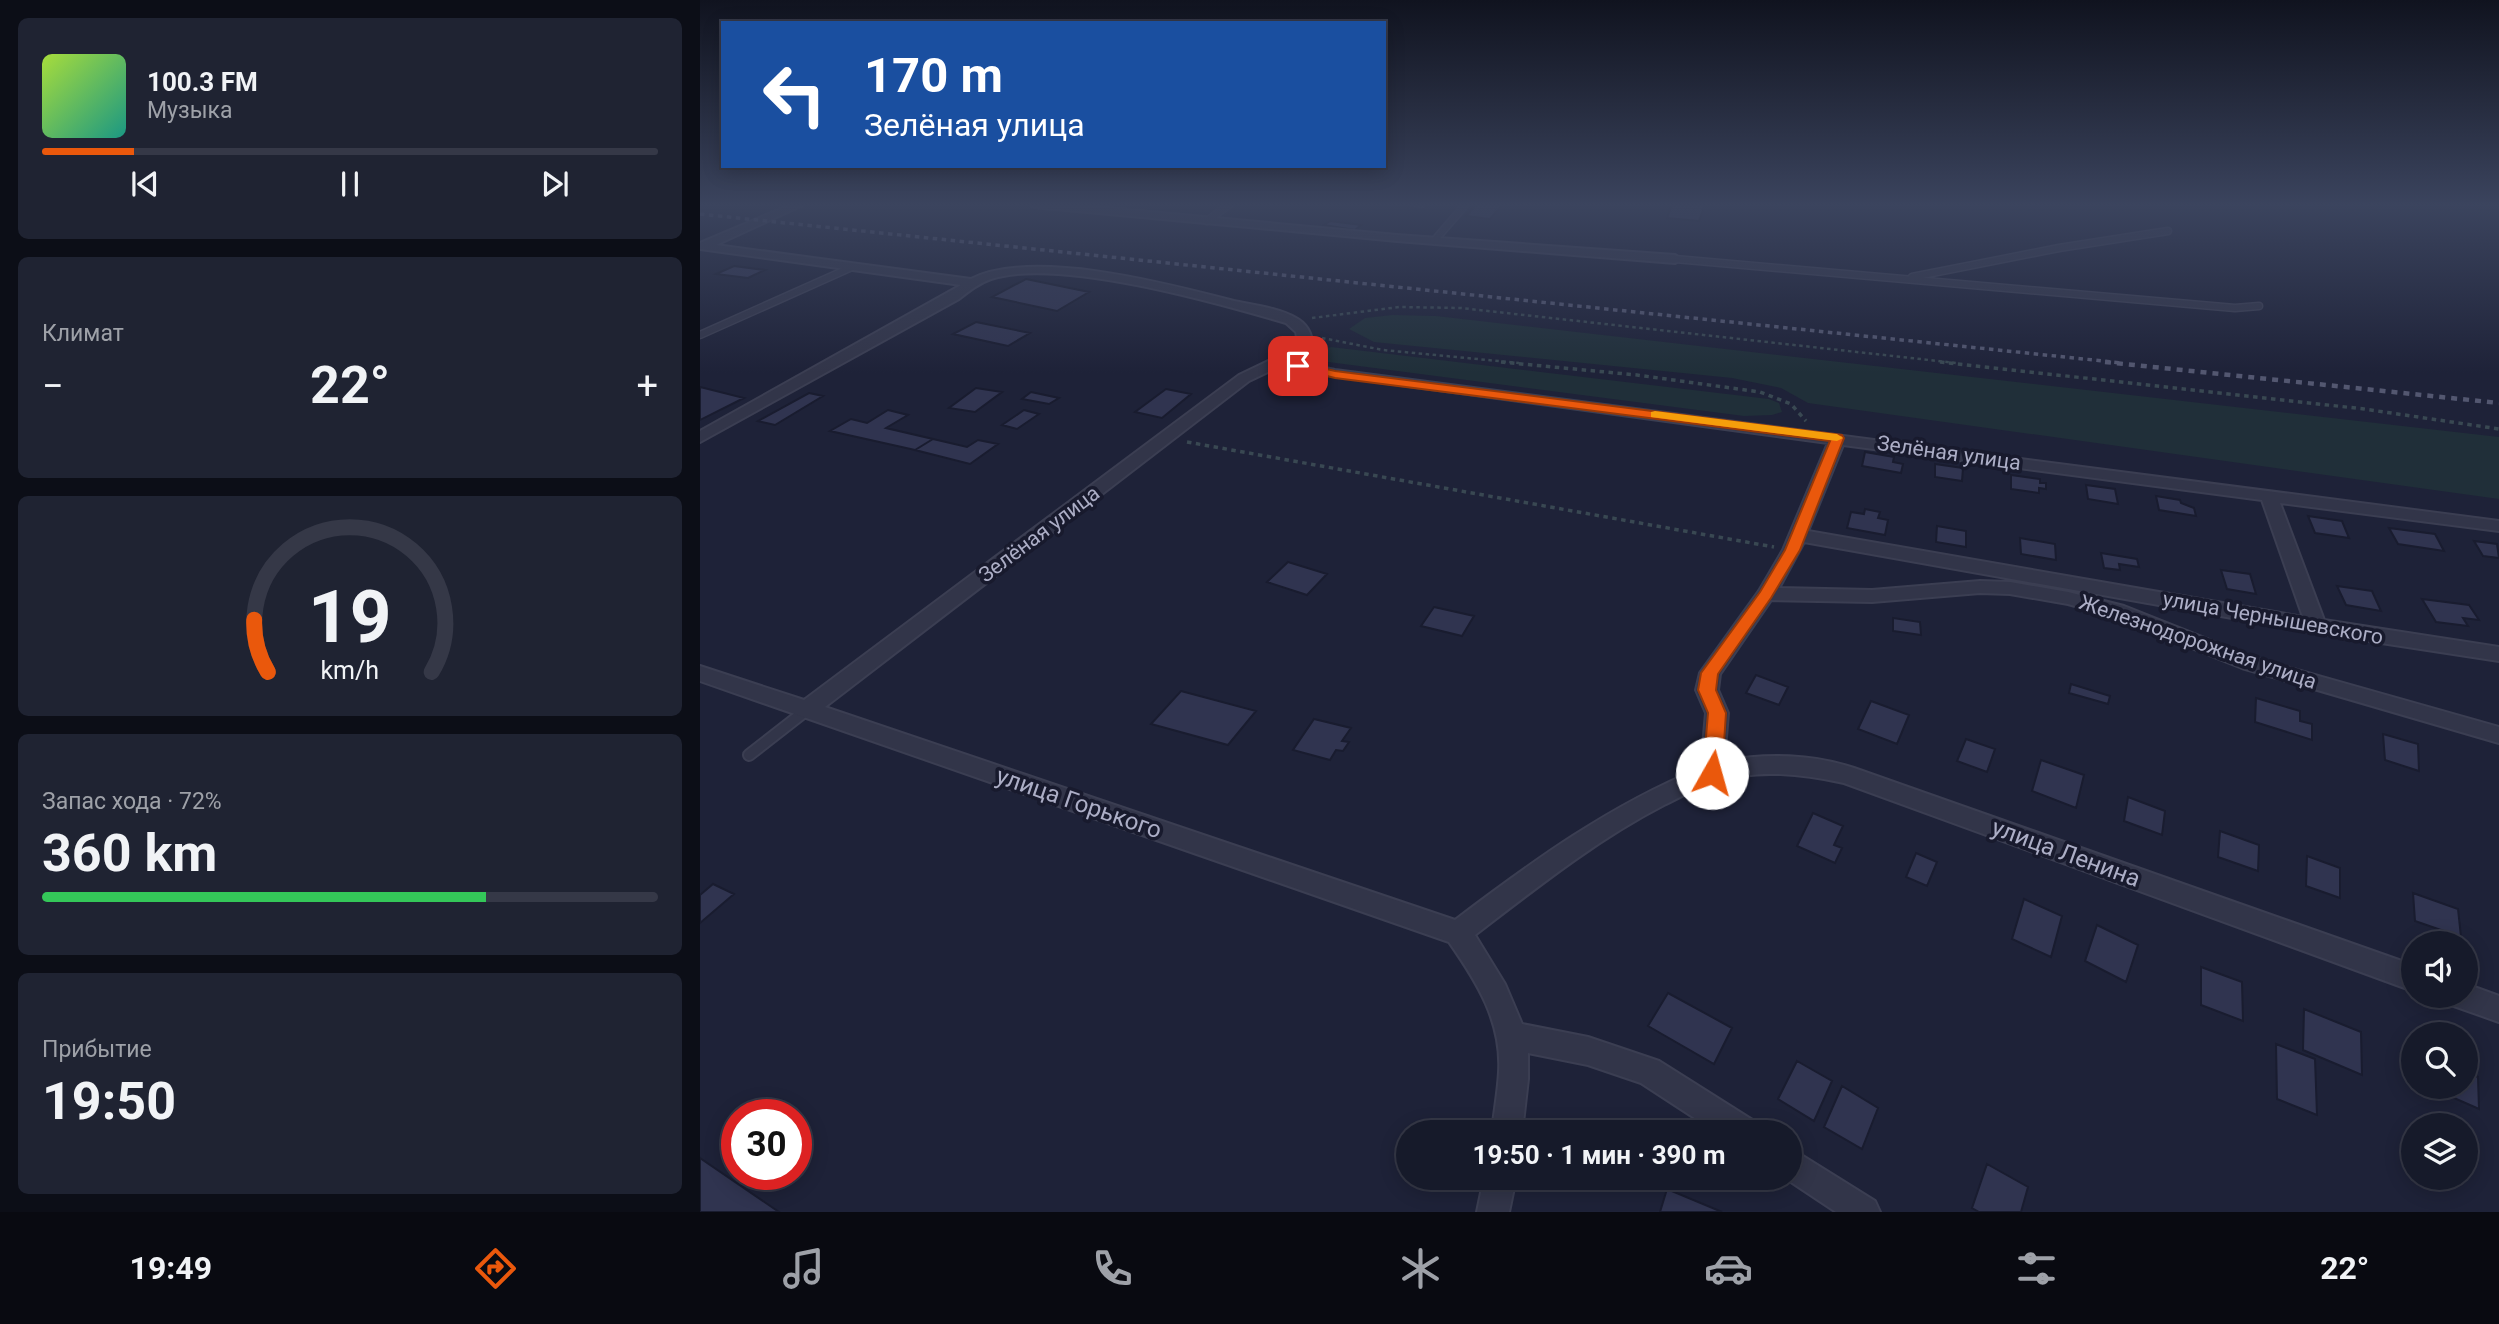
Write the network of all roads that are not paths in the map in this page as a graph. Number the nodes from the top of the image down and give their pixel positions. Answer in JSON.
{"nodes":[{"id":1,"x":803,"y":261,"type":"edge"},
{"id":2,"x":1693,"y":261,"type":"edge"},
{"id":3,"x":1995,"y":261,"type":"edge"},
{"id":4,"x":852,"y":267,"type":"junction"},
{"id":5,"x":1901,"y":279,"type":"junction"},
{"id":6,"x":971,"y":283,"type":"junction"},
{"id":7,"x":2259,"y":306,"type":"dead end"},
{"id":8,"x":700,"y":335,"type":"edge"},
{"id":9,"x":1273,"y":364,"type":"junction"},
{"id":10,"x":700,"y":437,"type":"edge"},
{"id":11,"x":1838,"y":438,"type":"junction"},
{"id":12,"x":2269,"y":495,"type":"junction"},
{"id":13,"x":2499,"y":526,"type":"edge"},
{"id":14,"x":1795,"y":542,"type":"junction"},
{"id":15,"x":1766,"y":594,"type":"junction"},
{"id":16,"x":2316,"y":626,"type":"junction"},
{"id":17,"x":2499,"y":654,"type":"edge"},
{"id":18,"x":700,"y":673,"type":"edge"},
{"id":19,"x":808,"y":709,"type":"junction"},
{"id":20,"x":2499,"y":735,"type":"edge"},
{"id":21,"x":749,"y":755,"type":"dead end"},
{"id":22,"x":1712,"y":773,"type":"junction"},
{"id":23,"x":1458,"y":933,"type":"junction"},
{"id":24,"x":2401,"y":974,"type":"edge"},
{"id":25,"x":2478,"y":1002,"type":"edge"},
{"id":26,"x":2499,"y":1009,"type":"edge"},
{"id":27,"x":1510,"y":1035,"type":"junction"},
{"id":28,"x":1508,"y":1120,"type":"edge"},
{"id":29,"x":1725,"y":1120,"type":"edge"},
{"id":30,"x":1802,"y":1171,"type":"edge"},
{"id":31,"x":1498,"y":1190,"type":"edge"},
{"id":32,"x":1493,"y":1212,"type":"edge"},
{"id":33,"x":1864,"y":1212,"type":"edge"}],
"edges":[{"from":1,"to":4,"type":"street"},
{"from":2,"to":5,"type":"lane"},
{"from":3,"to":5,"type":"lane"},
{"from":4,"to":6,"type":"street"},
{"from":4,"to":8,"type":"lane"},
{"from":5,"to":7,"type":"lane"},
{"from":6,"to":9,"type":"street","name":"Зелёная улица"},
{"from":6,"to":10,"type":"street"},
{"from":9,"to":11,"type":"street","name":"Зелёная улица"},
{"from":9,"to":19,"type":"street","name":"Зелёная улица"},
{"from":11,"to":12,"type":"street","name":"Зелёная улица"},
{"from":11,"to":14,"type":"street"},
{"from":12,"to":13,"type":"street","name":"Зелёная улица"},
{"from":12,"to":16,"type":"street"},
{"from":14,"to":15,"type":"street"},
{"from":14,"to":16,"type":"street","name":"улица Чернышевского"},
{"from":15,"to":20,"type":"street","name":"Железнодорожная улица"},
{"from":15,"to":22,"type":"street"},
{"from":16,"to":17,"type":"street","name":"улица Чернышевского"},
{"from":18,"to":19,"type":"street","name":"улица Горького"},
{"from":19,"to":21,"type":"lane"},
{"from":19,"to":23,"type":"street","name":"улица Горького"},
{"from":22,"to":23,"type":"street","name":"улица Ленина"},
{"from":22,"to":24,"type":"street","name":"улица Ленина"},
{"from":23,"to":27,"type":"street"},
{"from":25,"to":26,"type":"street"},
{"from":27,"to":28,"type":"street"},
{"from":27,"to":29,"type":"street"},
{"from":30,"to":33,"type":"street"},
{"from":31,"to":32,"type":"street"}]}
